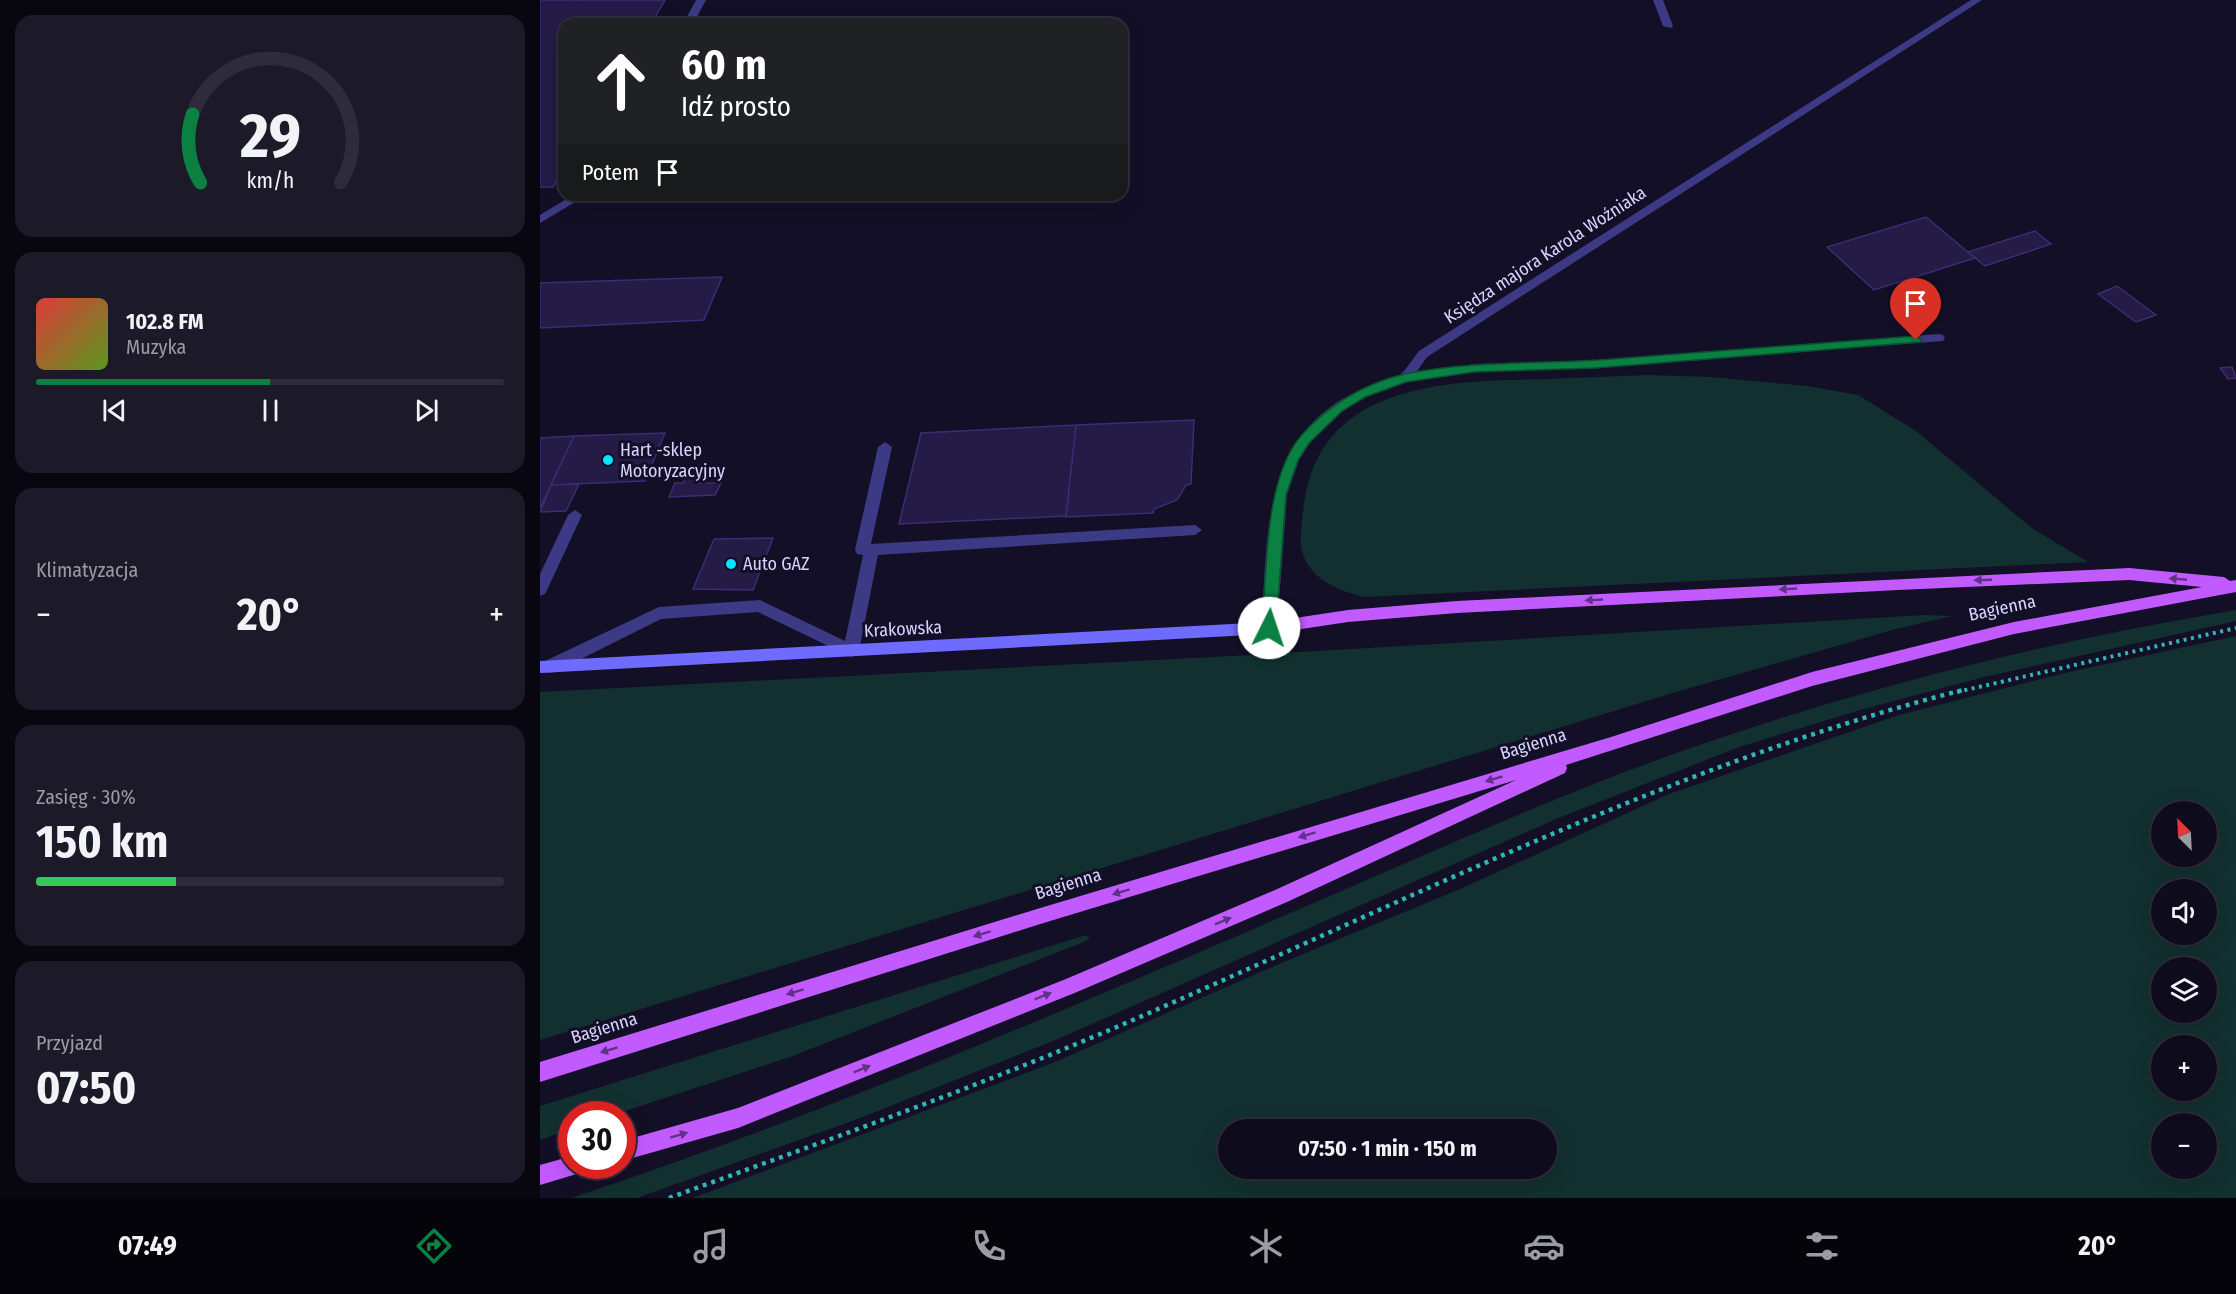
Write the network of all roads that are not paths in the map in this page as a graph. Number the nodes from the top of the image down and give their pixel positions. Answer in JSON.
{"nodes":[{"id":1,"x":701,"y":0,"type":"edge"},
{"id":2,"x":1658,"y":0,"type":"edge"},
{"id":3,"x":1977,"y":0,"type":"edge"},
{"id":4,"x":691,"y":18,"type":"edge"},
{"id":5,"x":1668,"y":26,"type":"dead end"},
{"id":6,"x":571,"y":201,"type":"edge"},
{"id":7,"x":540,"y":220,"type":"edge"},
{"id":8,"x":1939,"y":338,"type":"dead end"},
{"id":9,"x":1405,"y":378,"type":"junction"},
{"id":10,"x":885,"y":447,"type":"dead end"},
{"id":11,"x":575,"y":515,"type":"dead end"},
{"id":12,"x":1195,"y":530,"type":"dead end"},
{"id":13,"x":872,"y":549,"type":"junction"},
{"id":14,"x":546,"y":563,"type":"edge"},
{"id":15,"x":2236,"y":585,"type":"edge"},
{"id":16,"x":540,"y":590,"type":"edge"},
{"id":17,"x":1269,"y":628,"type":"junction"},
{"id":18,"x":851,"y":651,"type":"junction"},
{"id":19,"x":544,"y":667,"type":"edge"},
{"id":20,"x":1611,"y":744,"type":"junction"},
{"id":21,"x":540,"y":1072,"type":"edge"},
{"id":22,"x":636,"y":1147,"type":"edge"},
{"id":23,"x":558,"y":1170,"type":"edge"},
{"id":24,"x":540,"y":1175,"type":"edge"}],
"edges":[{"from":1,"to":4,"type":"street"},
{"from":2,"to":5,"type":"street"},
{"from":3,"to":9,"type":"street","name":"Księdza majora Karola Woźniaka"},
{"from":6,"to":7,"type":"street"},
{"from":8,"to":9,"type":"street"},
{"from":9,"to":17,"type":"street"},
{"from":10,"to":13,"type":"street"},
{"from":11,"to":14,"type":"street"},
{"from":12,"to":13,"type":"street"},
{"from":13,"to":18,"type":"street"},
{"from":14,"to":16,"type":"street"},
{"from":15,"to":17,"type":"main road","one_way":true},
{"from":15,"to":20,"type":"main road","name":"Bagienna"},
{"from":17,"to":18,"type":"street","name":"Krakowska"},
{"from":18,"to":19,"type":"street","name":"Krakowska"},
{"from":18,"to":19,"type":"street"},
{"from":20,"to":21,"type":"main road","name":"Bagienna","one_way":true},
{"from":22,"to":20,"type":"main road","name":"Bagienna","one_way":true},
{"from":23,"to":24,"type":"main road"}]}
